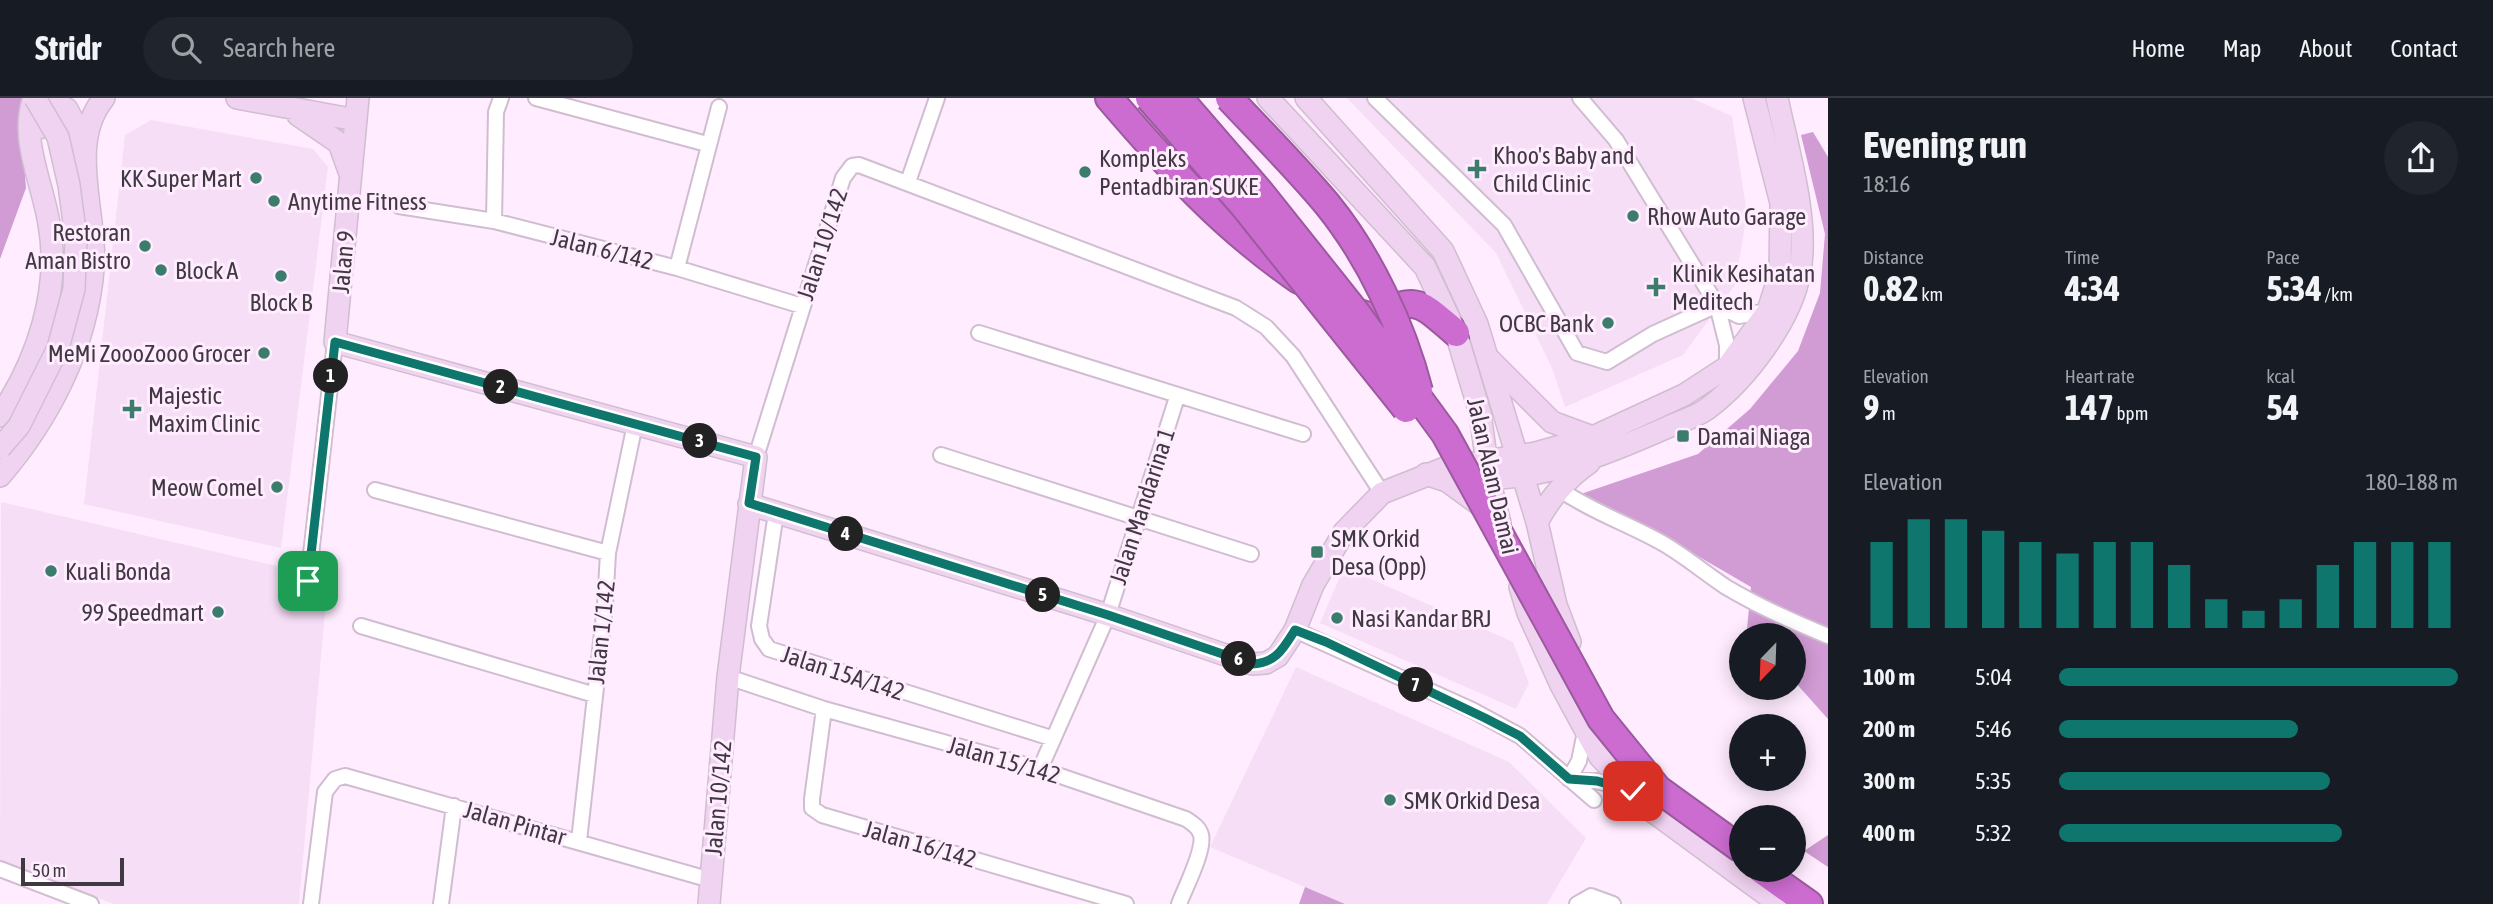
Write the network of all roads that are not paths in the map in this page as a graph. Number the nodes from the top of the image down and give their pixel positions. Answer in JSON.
{"nodes":[{"id":1,"x":35,"y":98,"type":"edge"},
{"id":2,"x":104,"y":98,"type":"edge"},
{"id":3,"x":237,"y":98,"type":"edge"},
{"id":4,"x":313,"y":98,"type":"edge"},
{"id":5,"x":358,"y":98,"type":"edge"},
{"id":6,"x":501,"y":98,"type":"edge"},
{"id":7,"x":536,"y":98,"type":"edge"},
{"id":8,"x":937,"y":98,"type":"edge"},
{"id":9,"x":1109,"y":98,"type":"edge"},
{"id":10,"x":1149,"y":98,"type":"edge"},
{"id":11,"x":1179,"y":98,"type":"edge"},
{"id":12,"x":1229,"y":98,"type":"edge"},
{"id":13,"x":1268,"y":98,"type":"edge"},
{"id":14,"x":1306,"y":98,"type":"edge"},
{"id":15,"x":1375,"y":98,"type":"edge"},
{"id":16,"x":1580,"y":98,"type":"edge"},
{"id":17,"x":1754,"y":98,"type":"edge"},
{"id":18,"x":1777,"y":98,"type":"edge"},
{"id":19,"x":285,"y":107,"type":"junction"},
{"id":20,"x":719,"y":107,"type":"dead end"},
{"id":21,"x":356,"y":120,"type":"junction"},
{"id":22,"x":707,"y":144,"type":"junction"},
{"id":23,"x":350,"y":180,"type":"junction"},
{"id":24,"x":908,"y":182,"type":"junction"},
{"id":25,"x":40,"y":183,"type":"junction"},
{"id":26,"x":88,"y":184,"type":"junction"},
{"id":27,"x":399,"y":206,"type":"dead end"},
{"id":28,"x":494,"y":221,"type":"junction"},
{"id":29,"x":677,"y":268,"type":"junction"},
{"id":30,"x":802,"y":306,"type":"junction"},
{"id":31,"x":1717,"y":306,"type":"junction"},
{"id":32,"x":1768,"y":311,"type":"junction"},
{"id":33,"x":979,"y":333,"type":"dead end"},
{"id":34,"x":1456,"y":333,"type":"junction"},
{"id":35,"x":335,"y":342,"type":"junction"},
{"id":36,"x":1487,"y":356,"type":"junction"},
{"id":37,"x":1727,"y":367,"type":"junction"},
{"id":38,"x":1177,"y":397,"type":"junction"},
{"id":39,"x":1480,"y":413,"type":"junction"},
{"id":40,"x":0,"y":416,"type":"edge"},
{"id":41,"x":635,"y":424,"type":"junction"},
{"id":42,"x":1303,"y":434,"type":"dead end"},
{"id":43,"x":1433,"y":443,"type":"junction"},
{"id":44,"x":1596,"y":446,"type":"junction"},
{"id":45,"x":0,"y":449,"type":"edge"},
{"id":46,"x":941,"y":455,"type":"dead end"},
{"id":47,"x":756,"y":457,"type":"junction"},
{"id":48,"x":1521,"y":465,"type":"junction"},
{"id":49,"x":1451,"y":466,"type":"junction"},
{"id":50,"x":1488,"y":470,"type":"junction"},
{"id":51,"x":1426,"y":474,"type":"junction"},
{"id":52,"x":0,"y":476,"type":"edge"},
{"id":53,"x":1559,"y":489,"type":"junction"},
{"id":54,"x":375,"y":490,"type":"dead end"},
{"id":55,"x":1382,"y":493,"type":"junction"},
{"id":56,"x":749,"y":503,"type":"junction"},
{"id":57,"x":776,"y":513,"type":"junction"},
{"id":58,"x":1139,"y":518,"type":"junction"},
{"id":59,"x":1499,"y":521,"type":"junction"},
{"id":60,"x":1537,"y":522,"type":"junction"},
{"id":61,"x":608,"y":553,"type":"junction"},
{"id":62,"x":1251,"y":554,"type":"dead end"},
{"id":63,"x":308,"y":581,"type":"dead end"},
{"id":64,"x":1108,"y":615,"type":"junction"},
{"id":65,"x":362,"y":626,"type":"dead end"},
{"id":66,"x":1295,"y":630,"type":"junction"},
{"id":67,"x":1828,"y":636,"type":"edge"},
{"id":68,"x":728,"y":677,"type":"junction"},
{"id":69,"x":595,"y":695,"type":"junction"},
{"id":70,"x":824,"y":709,"type":"junction"},
{"id":71,"x":1585,"y":732,"type":"junction"},
{"id":72,"x":1051,"y":738,"type":"junction"},
{"id":73,"x":1040,"y":769,"type":"junction"},
{"id":74,"x":1569,"y":779,"type":"junction"},
{"id":75,"x":1633,"y":791,"type":"junction"},
{"id":76,"x":1594,"y":800,"type":"dead end"},
{"id":77,"x":454,"y":806,"type":"junction"},
{"id":78,"x":1729,"y":840,"type":"edge"},
{"id":79,"x":1729,"y":840,"type":"edge"},
{"id":80,"x":579,"y":841,"type":"junction"},
{"id":81,"x":1729,"y":846,"type":"edge"},
{"id":82,"x":0,"y":869,"type":"edge"},
{"id":83,"x":710,"y":880,"type":"junction"},
{"id":84,"x":1778,"y":882,"type":"edge"},
{"id":85,"x":1787,"y":882,"type":"edge"},
{"id":86,"x":91,"y":904,"type":"edge"},
{"id":87,"x":311,"y":904,"type":"edge"},
{"id":88,"x":441,"y":904,"type":"edge"},
{"id":89,"x":709,"y":904,"type":"edge"},
{"id":90,"x":1126,"y":904,"type":"edge"},
{"id":91,"x":1179,"y":904,"type":"edge"},
{"id":92,"x":1577,"y":904,"type":"edge"},
{"id":93,"x":1613,"y":904,"type":"edge"},
{"id":94,"x":1779,"y":904,"type":"edge"},
{"id":95,"x":1809,"y":904,"type":"edge"},
{"id":96,"x":1819,"y":904,"type":"edge"}],
"edges":[{"from":1,"to":25,"type":"street"},
{"from":1,"to":45,"type":"street","bridge":true},
{"from":2,"to":26,"type":"street"},
{"from":3,"to":19,"type":"street"},
{"from":4,"to":19,"type":"street"},
{"from":5,"to":21,"type":"street","name":"Jalan 9"},
{"from":6,"to":28,"type":"street"},
{"from":7,"to":22,"type":"street"},
{"from":8,"to":24,"type":"street"},
{"from":9,"to":34,"type":"highway"},
{"from":10,"to":43,"type":"highway","bridge":true},
{"from":11,"to":78,"type":"highway","bridge":true},
{"from":12,"to":43,"type":"highway","bridge":true},
{"from":13,"to":34,"type":"street","name":"Jalan Alam Damai"},
{"from":14,"to":36,"type":"street","name":"Jalan Alam Damai"},
{"from":15,"to":31,"type":"street"},
{"from":16,"to":31,"type":"street"},
{"from":17,"to":32,"type":"street"},
{"from":18,"to":44,"type":"street"},
{"from":19,"to":21,"type":"street"},
{"from":19,"to":23,"type":"street"},
{"from":20,"to":22,"type":"street"},
{"from":21,"to":23,"type":"street","name":"Jalan 9"},
{"from":22,"to":29,"type":"street"},
{"from":23,"to":35,"type":"street","name":"Jalan 9"},
{"from":24,"to":30,"type":"street","name":"Jalan 10/142"},
{"from":24,"to":55,"type":"street","name":"Jalan 10/142"},
{"from":25,"to":26,"type":"street"},
{"from":25,"to":40,"type":"street"},
{"from":26,"to":52,"type":"street"},
{"from":27,"to":28,"type":"street","name":"Jalan 6/142"},
{"from":28,"to":29,"type":"street","name":"Jalan 6/142"},
{"from":29,"to":30,"type":"street","name":"Jalan 6/142"},
{"from":30,"to":47,"type":"street","name":"Jalan 10/142"},
{"from":31,"to":32,"type":"street"},
{"from":31,"to":37,"type":"street"},
{"from":32,"to":37,"type":"street"},
{"from":33,"to":38,"type":"street"},
{"from":34,"to":39,"type":"street","name":"Jalan Alam Damai"},
{"from":35,"to":41,"type":"street"},
{"from":35,"to":63,"type":"street"},
{"from":36,"to":44,"type":"street"},
{"from":36,"to":48,"type":"street","name":"Jalan Alam Damai"},
{"from":37,"to":44,"type":"street"},
{"from":38,"to":42,"type":"street"},
{"from":38,"to":58,"type":"street","name":"Jalan Mandarina 1"},
{"from":39,"to":49,"type":"street"},
{"from":39,"to":50,"type":"street","name":"Jalan Alam Damai"},
{"from":41,"to":47,"type":"street"},
{"from":41,"to":61,"type":"street","name":"Jalan 1/142"},
{"from":43,"to":81,"type":"highway","bridge":true},
{"from":44,"to":48,"type":"street"},
{"from":44,"to":53,"type":"street"},
{"from":46,"to":58,"type":"street"},
{"from":47,"to":56,"type":"street","name":"Jalan 10/142"},
{"from":48,"to":50,"type":"street"},
{"from":48,"to":60,"type":"street","name":"Jalan Alam Damai"},
{"from":49,"to":50,"type":"street","name":"Jalan Mandarina 1"},
{"from":49,"to":51,"type":"street","name":"Jalan Mandarina 1"},
{"from":50,"to":51,"type":"street","name":"Jalan Mandarina 1"},
{"from":50,"to":59,"type":"street","name":"Jalan Alam Damai"},
{"from":51,"to":55,"type":"street","name":"Jalan Mandarina 1"},
{"from":51,"to":59,"type":"street"},
{"from":53,"to":60,"type":"street"},
{"from":53,"to":67,"type":"street"},
{"from":54,"to":61,"type":"street"},
{"from":55,"to":66,"type":"street","name":"Jalan Mandarina 1"},
{"from":56,"to":57,"type":"street","name":"Jalan Mandarina 1"},
{"from":56,"to":68,"type":"street","name":"Jalan 10/142"},
{"from":57,"to":64,"type":"street","name":"Jalan Mandarina 1"},
{"from":57,"to":72,"type":"street","name":"Jalan 15A/142"},
{"from":58,"to":62,"type":"street"},
{"from":58,"to":64,"type":"street","name":"Jalan Mandarina 1"},
{"from":59,"to":71,"type":"street","name":"Jalan Alam Damai"},
{"from":60,"to":79,"type":"street","name":"Jalan Alam Damai"},
{"from":61,"to":69,"type":"street","name":"Jalan 1/142"},
{"from":64,"to":66,"type":"street","name":"Jalan Mandarina 1"},
{"from":64,"to":72,"type":"street"},
{"from":65,"to":69,"type":"street"},
{"from":66,"to":74,"type":"street"},
{"from":68,"to":70,"type":"street","name":"Jalan 15/142"},
{"from":68,"to":83,"type":"street","name":"Jalan 10/142"},
{"from":69,"to":80,"type":"street","name":"Jalan 1/142"},
{"from":70,"to":73,"type":"street","name":"Jalan 15/142"},
{"from":70,"to":90,"type":"street","name":"Jalan 16/142"},
{"from":71,"to":74,"type":"street"},
{"from":71,"to":75,"type":"street","name":"Jalan Alam Damai"},
{"from":72,"to":73,"type":"street"},
{"from":73,"to":91,"type":"street","name":"Jalan 15/142"},
{"from":74,"to":75,"type":"street"},
{"from":74,"to":76,"type":"street"},
{"from":75,"to":94,"type":"street","name":"Jalan Alam Damai"},
{"from":77,"to":80,"type":"street","name":"Jalan Pintar"},
{"from":77,"to":87,"type":"street","name":"Jalan Pintar"},
{"from":77,"to":88,"type":"street"},
{"from":80,"to":83,"type":"street","name":"Jalan Pintar"},
{"from":82,"to":86,"type":"street"},
{"from":83,"to":89,"type":"street","name":"Jalan 10/142"},
{"from":84,"to":95,"type":"highway"},
{"from":85,"to":96,"type":"highway"},
{"from":92,"to":93,"type":"street"}]}
